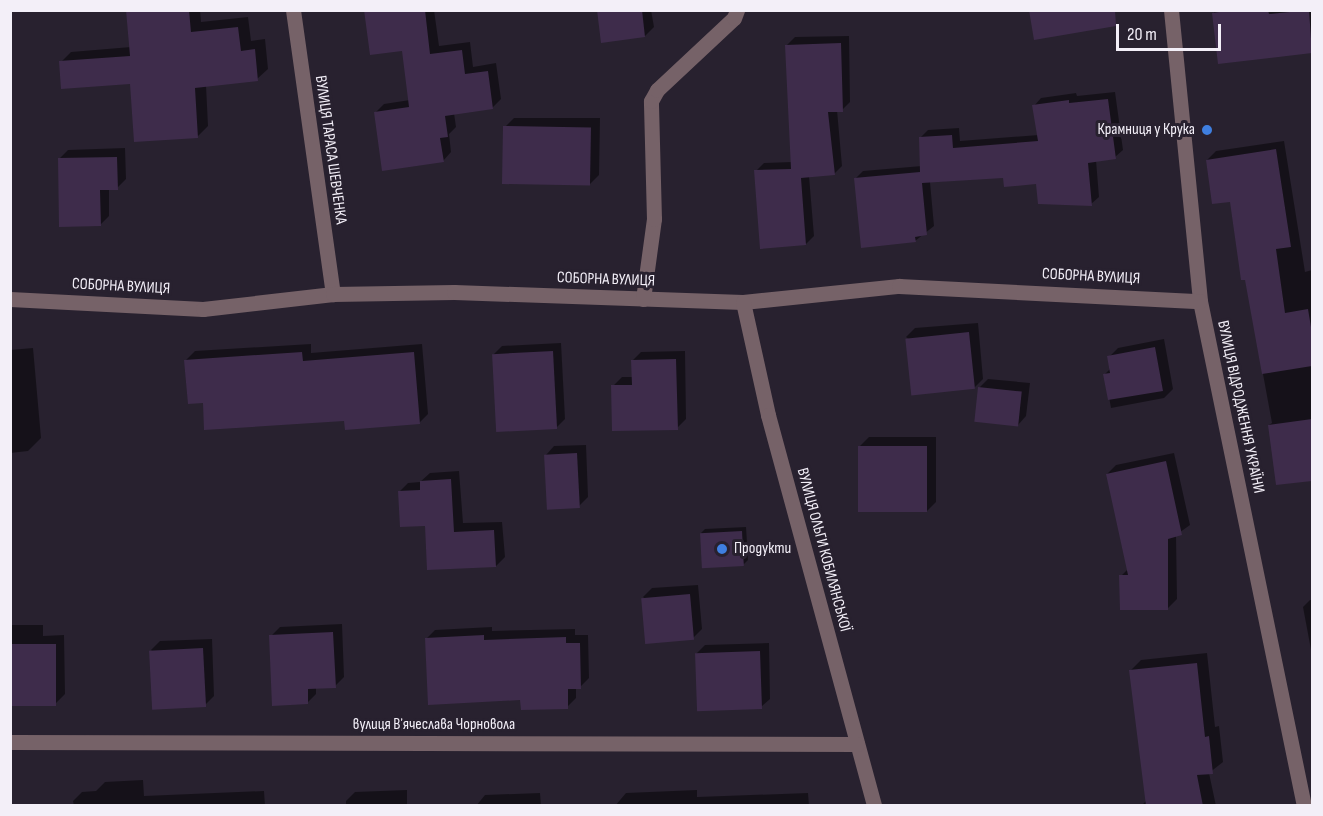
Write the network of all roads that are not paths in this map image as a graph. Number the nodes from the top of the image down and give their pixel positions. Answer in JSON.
{"nodes":[{"id":1,"x":293,"y":10,"type":"edge"},
{"id":2,"x":737,"y":10,"type":"edge"},
{"id":3,"x":1171,"y":10,"type":"edge"},
{"id":4,"x":333,"y":294,"type":"junction"},
{"id":5,"x":10,"y":299,"type":"edge"},
{"id":6,"x":643,"y":299,"type":"junction"},
{"id":7,"x":1200,"y":301,"type":"junction"},
{"id":8,"x":743,"y":303,"type":"junction"},
{"id":9,"x":10,"y":742,"type":"edge"},
{"id":10,"x":857,"y":744,"type":"junction"},
{"id":11,"x":874,"y":806,"type":"edge"},
{"id":12,"x":1304,"y":806,"type":"edge"}],
"edges":[{"from":1,"to":4,"type":"street","name":"ВУЛИЦЯ ТАРАСА ШЕВЧЕНКА"},
{"from":2,"to":6,"type":"street"},
{"from":3,"to":7,"type":"street","name":"ВУЛИЦЯ ВІДРОДЖЕННЯ УКРАЇНИ"},
{"from":4,"to":5,"type":"street","name":"СОБОРНА ВУЛИЦЯ"},
{"from":4,"to":6,"type":"street","name":"СОБОРНА ВУЛИЦЯ"},
{"from":6,"to":8,"type":"street","name":"СОБОРНА ВУЛИЦЯ"},
{"from":7,"to":8,"type":"street","name":"СОБОРНА ВУЛИЦЯ"},
{"from":7,"to":12,"type":"street","name":"ВУЛИЦЯ ВІДРОДЖЕННЯ УКРАЇНИ"},
{"from":8,"to":10,"type":"street","name":"ВУЛИЦЯ ОЛЬГИ КОБИЛЯНСЬКОЇ"},
{"from":9,"to":10,"type":"street","name":"вулиця Вʼячеслава Чорновола"},
{"from":10,"to":11,"type":"street","name":"ВУЛИЦЯ ОЛЬГИ КОБИЛЯНСЬКОЇ"}]}
